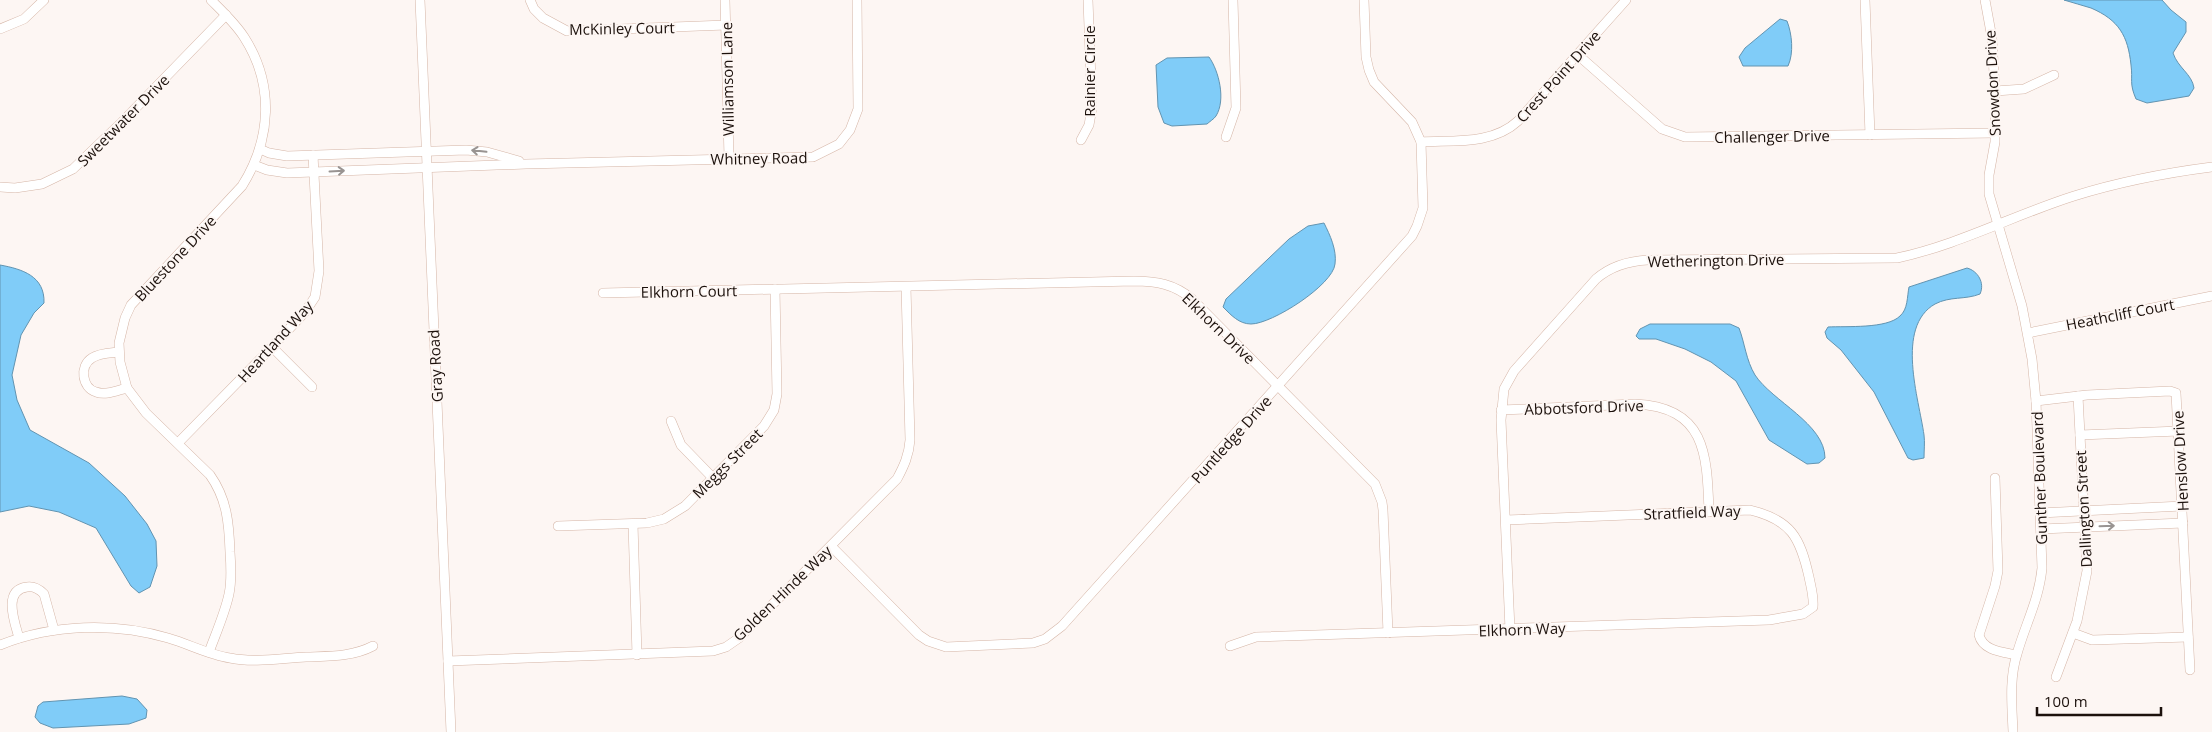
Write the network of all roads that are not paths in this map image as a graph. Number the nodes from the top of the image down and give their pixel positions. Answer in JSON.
{"nodes":[{"id":1,"x":44,"y":0,"type":"edge"},
{"id":2,"x":211,"y":0,"type":"edge"},
{"id":3,"x":420,"y":0,"type":"edge"},
{"id":4,"x":530,"y":0,"type":"edge"},
{"id":5,"x":725,"y":0,"type":"edge"},
{"id":6,"x":857,"y":0,"type":"edge"},
{"id":7,"x":1088,"y":0,"type":"edge"},
{"id":8,"x":1232,"y":0,"type":"edge"},
{"id":9,"x":1364,"y":0,"type":"edge"},
{"id":10,"x":1626,"y":0,"type":"edge"},
{"id":11,"x":1865,"y":0,"type":"edge"},
{"id":12,"x":1985,"y":0,"type":"edge"},
{"id":13,"x":226,"y":15,"type":"junction"},
{"id":14,"x":726,"y":25,"type":"junction"},
{"id":15,"x":0,"y":29,"type":"edge"},
{"id":16,"x":1578,"y":54,"type":"junction"},
{"id":17,"x":2054,"y":75,"type":"dead end"},
{"id":18,"x":1995,"y":91,"type":"junction"},
{"id":19,"x":1995,"y":133,"type":"junction"},
{"id":20,"x":1870,"y":135,"type":"junction"},
{"id":21,"x":1226,"y":137,"type":"dead end"},
{"id":22,"x":1081,"y":140,"type":"dead end"},
{"id":23,"x":1421,"y":142,"type":"junction"},
{"id":24,"x":260,"y":149,"type":"junction"},
{"id":25,"x":426,"y":151,"type":"junction"},
{"id":26,"x":313,"y":155,"type":"junction"},
{"id":27,"x":729,"y":158,"type":"junction"},
{"id":28,"x":526,"y":164,"type":"junction"},
{"id":29,"x":254,"y":165,"type":"junction"},
{"id":30,"x":426,"y":167,"type":"junction"},
{"id":31,"x":2212,"y":167,"type":"edge"},
{"id":32,"x":314,"y":172,"type":"junction"},
{"id":33,"x":0,"y":187,"type":"edge"},
{"id":34,"x":1997,"y":225,"type":"junction"},
{"id":35,"x":906,"y":287,"type":"junction"},
{"id":36,"x":775,"y":289,"type":"junction"},
{"id":37,"x":604,"y":293,"type":"dead end"},
{"id":38,"x":2212,"y":296,"type":"edge"},
{"id":39,"x":2028,"y":333,"type":"junction"},
{"id":40,"x":272,"y":347,"type":"junction"},
{"id":41,"x":118,"y":352,"type":"junction"},
{"id":42,"x":1278,"y":385,"type":"junction"},
{"id":43,"x":312,"y":387,"type":"dead end"},
{"id":44,"x":127,"y":388,"type":"junction"},
{"id":45,"x":2078,"y":396,"type":"junction"},
{"id":46,"x":2036,"y":401,"type":"junction"},
{"id":47,"x":1501,"y":410,"type":"junction"},
{"id":48,"x":671,"y":421,"type":"dead end"},
{"id":49,"x":2179,"y":431,"type":"junction"},
{"id":50,"x":2080,"y":435,"type":"junction"},
{"id":51,"x":178,"y":443,"type":"junction"},
{"id":52,"x":713,"y":478,"type":"junction"},
{"id":53,"x":1995,"y":478,"type":"dead end"},
{"id":54,"x":2182,"y":506,"type":"junction"},
{"id":55,"x":2084,"y":511,"type":"junction"},
{"id":56,"x":1709,"y":512,"type":"junction"},
{"id":57,"x":2040,"y":513,"type":"junction"},
{"id":58,"x":1506,"y":520,"type":"junction"},
{"id":59,"x":2183,"y":523,"type":"junction"},
{"id":60,"x":633,"y":524,"type":"junction"},
{"id":61,"x":558,"y":526,"type":"dead end"},
{"id":62,"x":2085,"y":527,"type":"junction"},
{"id":63,"x":2041,"y":529,"type":"junction"},
{"id":64,"x":831,"y":546,"type":"junction"},
{"id":65,"x":1813,"y":607,"type":"joint"},
{"id":66,"x":54,"y":630,"type":"junction"},
{"id":67,"x":1510,"y":630,"type":"junction"},
{"id":68,"x":1388,"y":633,"type":"junction"},
{"id":69,"x":2073,"y":633,"type":"junction"},
{"id":70,"x":2188,"y":637,"type":"junction"},
{"id":71,"x":19,"y":638,"type":"junction"},
{"id":72,"x":0,"y":645,"type":"edge"},
{"id":73,"x":373,"y":646,"type":"dead end"},
{"id":74,"x":1230,"y":646,"type":"dead end"},
{"id":75,"x":209,"y":652,"type":"junction"},
{"id":76,"x":637,"y":655,"type":"junction"},
{"id":77,"x":2016,"y":655,"type":"junction"},
{"id":78,"x":448,"y":661,"type":"junction"},
{"id":79,"x":2190,"y":670,"type":"dead end"},
{"id":80,"x":2056,"y":677,"type":"dead end"},
{"id":81,"x":451,"y":732,"type":"edge"},
{"id":82,"x":2013,"y":732,"type":"edge"}],
"edges":[{"from":1,"to":15,"type":"street"},
{"from":2,"to":13,"type":"street","name":"Bluestone Drive"},
{"from":3,"to":25,"type":"street","name":"Gray Road"},
{"from":4,"to":14,"type":"street","name":"McKinley Court"},
{"from":5,"to":14,"type":"street","name":"Williamson Lane"},
{"from":6,"to":27,"type":"street","name":"Whitney Road"},
{"from":7,"to":22,"type":"street","name":"Rainier Circle"},
{"from":8,"to":21,"type":"street"},
{"from":9,"to":23,"type":"street","name":"Puntledge Drive"},
{"from":10,"to":16,"type":"street","name":"Crest Point Drive"},
{"from":11,"to":20,"type":"street"},
{"from":12,"to":18,"type":"street","name":"Snowdon Drive"},
{"from":13,"to":24,"type":"street","name":"Bluestone Drive"},
{"from":13,"to":33,"type":"street","name":"Sweetwater Drive"},
{"from":14,"to":27,"type":"street","name":"Williamson Lane"},
{"from":16,"to":20,"type":"street","name":"Challenger Drive"},
{"from":16,"to":23,"type":"street","name":"Crest Point Drive"},
{"from":17,"to":18,"type":"street"},
{"from":18,"to":19,"type":"street","name":"Snowdon Drive"},
{"from":19,"to":20,"type":"street","name":"Challenger Drive"},
{"from":19,"to":34,"type":"street","name":"Snowdon Drive"},
{"from":23,"to":42,"type":"street","name":"Puntledge Drive"},
{"from":24,"to":26,"type":"street","name":"Whitney Road"},
{"from":24,"to":29,"type":"street","name":"Bluestone Drive"},
{"from":25,"to":26,"type":"street","name":"Whitney Road"},
{"from":28,"to":25,"type":"street","name":"Whitney Road","one_way":true},
{"from":25,"to":30,"type":"street","name":"Gray Road"},
{"from":26,"to":32,"type":"street","name":"Heartland Way"},
{"from":27,"to":28,"type":"street","name":"Whitney Road"},
{"from":28,"to":30,"type":"street","name":"Whitney Road"},
{"from":29,"to":32,"type":"street","name":"Whitney Road"},
{"from":29,"to":41,"type":"street","name":"Bluestone Drive"},
{"from":32,"to":30,"type":"street","name":"Whitney Road","one_way":true},
{"from":30,"to":78,"type":"street","name":"Gray Road"},
{"from":31,"to":34,"type":"street","name":"Wetherington Drive"},
{"from":32,"to":40,"type":"street","name":"Heartland Way"},
{"from":34,"to":39,"type":"street","name":"Gunther Boulevard"},
{"from":34,"to":47,"type":"street","name":"Wetherington Drive"},
{"from":35,"to":36,"type":"street","name":"Elkhorn Drive"},
{"from":35,"to":42,"type":"street","name":"Elkhorn Drive"},
{"from":35,"to":64,"type":"street","name":"Golden Hinde Way"},
{"from":36,"to":37,"type":"street","name":"Elkhorn Court"},
{"from":36,"to":52,"type":"street","name":"Meggs Street"},
{"from":38,"to":39,"type":"street","name":"Heathcliff Court"},
{"from":39,"to":46,"type":"street","name":"Gunther Boulevard"},
{"from":40,"to":43,"type":"street"},
{"from":40,"to":51,"type":"street","name":"Heartland Way"},
{"from":41,"to":44,"type":"street","name":"Bluestone Drive"},
{"from":41,"to":44,"type":"street"},
{"from":42,"to":64,"type":"street","name":"Puntledge Drive"},
{"from":42,"to":68,"type":"street","name":"Elkhorn Drive"},
{"from":44,"to":51,"type":"street","name":"Bluestone Drive"},
{"from":45,"to":46,"type":"street","name":"Henslow Drive"},
{"from":45,"to":49,"type":"street","name":"Henslow Drive"},
{"from":45,"to":50,"type":"street","name":"Dallington Street"},
{"from":46,"to":57,"type":"street","name":"Gunther Boulevard"},
{"from":47,"to":56,"type":"street","name":"Abbotsford Drive"},
{"from":47,"to":58,"type":"street","name":"Wetherington Drive"},
{"from":48,"to":52,"type":"street"},
{"from":49,"to":50,"type":"street"},
{"from":49,"to":54,"type":"street","name":"Henslow Drive"},
{"from":50,"to":55,"type":"street","name":"Dallington Street"},
{"from":51,"to":75,"type":"street","name":"Bluestone Drive"},
{"from":52,"to":60,"type":"street","name":"Meggs Street"},
{"from":53,"to":77,"type":"street"},
{"from":54,"to":55,"type":"street"},
{"from":54,"to":59,"type":"street","name":"Henslow Drive"},
{"from":55,"to":57,"type":"street"},
{"from":55,"to":62,"type":"street","name":"Dallington Street"},
{"from":56,"to":58,"type":"street","name":"Stratfield Way"},
{"from":56,"to":65,"type":"street","name":"Stratfield Way"},
{"from":57,"to":63,"type":"street","name":"Gunther Boulevard"},
{"from":58,"to":67,"type":"street","name":"Wetherington Drive"},
{"from":62,"to":59,"type":"street","one_way":true},
{"from":59,"to":70,"type":"street","name":"Henslow Drive"},
{"from":60,"to":61,"type":"street","name":"Meggs Street"},
{"from":60,"to":76,"type":"street"},
{"from":62,"to":63,"type":"street"},
{"from":62,"to":69,"type":"street","name":"Dallington Street"},
{"from":63,"to":77,"type":"street","name":"Gunther Boulevard"},
{"from":64,"to":76,"type":"street","name":"Golden Hinde Way"},
{"from":65,"to":67,"type":"street","name":"Elkhorn Way"},
{"from":66,"to":71,"type":"street"},
{"from":66,"to":71,"type":"street"},
{"from":66,"to":75,"type":"street"},
{"from":67,"to":68,"type":"street","name":"Elkhorn Way"},
{"from":68,"to":74,"type":"street","name":"Elkhorn Way"},
{"from":69,"to":70,"type":"street"},
{"from":69,"to":80,"type":"street","name":"Dallington Street"},
{"from":70,"to":79,"type":"street","name":"Henslow Drive"},
{"from":71,"to":72,"type":"street"},
{"from":73,"to":75,"type":"street"},
{"from":76,"to":78,"type":"street","name":"Golden Hinde Way"},
{"from":77,"to":82,"type":"street","name":"Gunther Boulevard"},
{"from":78,"to":81,"type":"street","name":"Gray Road"}]}
